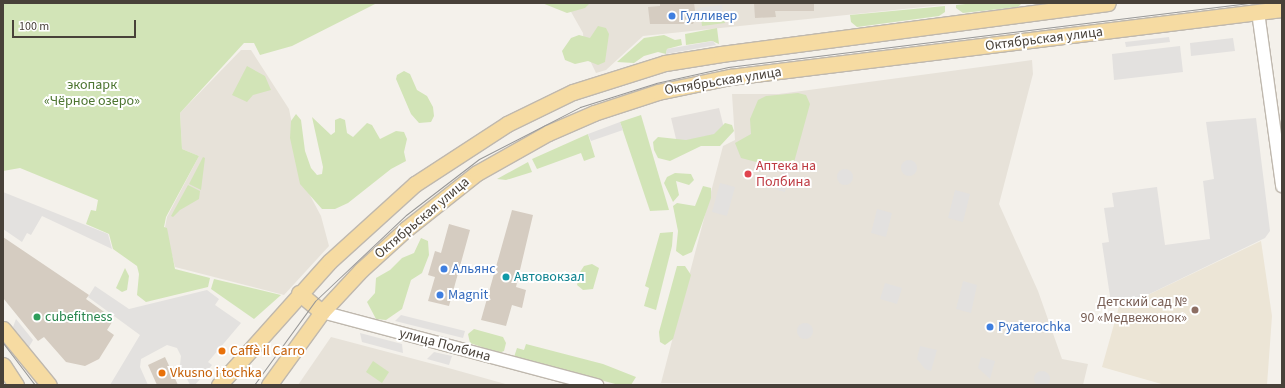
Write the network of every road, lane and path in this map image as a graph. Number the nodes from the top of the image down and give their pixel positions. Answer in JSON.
{"nodes":[{"id":1,"x":1108,"y":3,"type":"edge"},
{"id":2,"x":1258,"y":8,"type":"edge"},
{"id":3,"x":1282,"y":9,"type":"edge"},
{"id":4,"x":1282,"y":186,"type":"edge"},
{"id":5,"x":299,"y":293,"type":"junction"},
{"id":6,"x":322,"y":312,"type":"junction"},
{"id":7,"x":3,"y":329,"type":"edge"},
{"id":8,"x":3,"y":366,"type":"edge"},
{"id":9,"x":16,"y":385,"type":"edge"},
{"id":10,"x":49,"y":385,"type":"edge"},
{"id":11,"x":219,"y":385,"type":"edge"},
{"id":12,"x":269,"y":385,"type":"edge"},
{"id":13,"x":596,"y":385,"type":"edge"}],
"edges":[{"from":1,"to":5,"type":"main road","name":"Октябрьская улица"},
{"from":2,"to":3,"type":"main road","name":"Октябрьская улица"},
{"from":2,"to":4,"type":"street"},
{"from":2,"to":6,"type":"main road","name":"Октябрьская улица"},
{"from":5,"to":6,"type":"main road","name":"улица Полбина"},
{"from":5,"to":11,"type":"main road","name":"Октябрьская улица"},
{"from":6,"to":12,"type":"main road","name":"Октябрьская улица"},
{"from":6,"to":13,"type":"street","name":"улица Полбина"},
{"from":7,"to":10,"type":"main road"},
{"from":8,"to":9,"type":"main road"}]}
